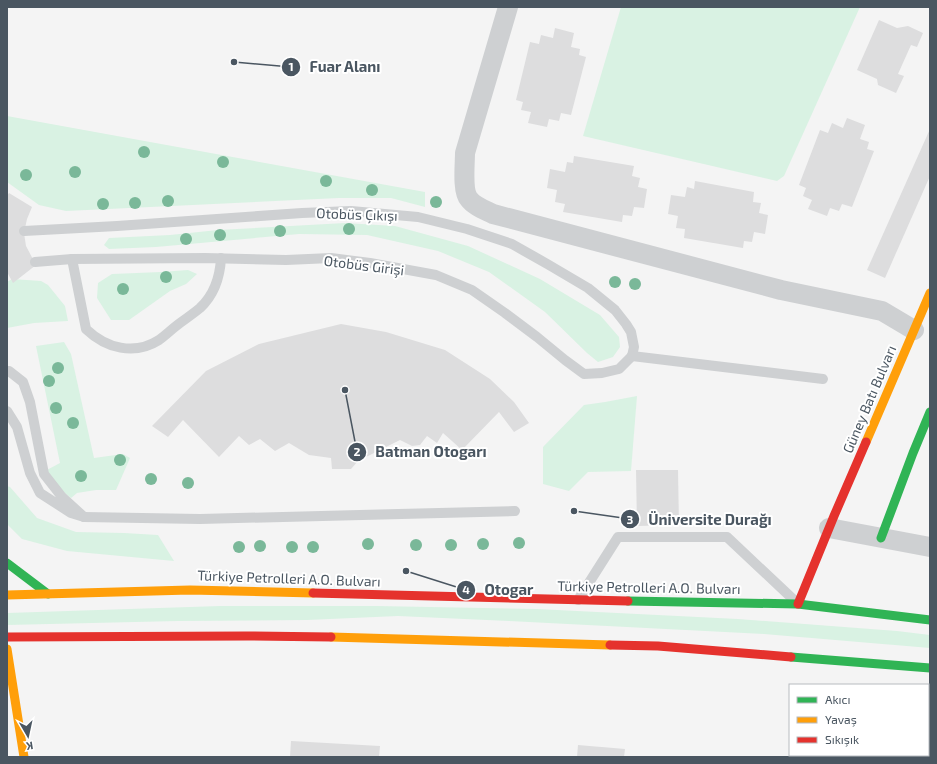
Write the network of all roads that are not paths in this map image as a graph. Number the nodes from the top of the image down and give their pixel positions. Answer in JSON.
{"nodes":[{"id":1,"x":508,"y":7,"type":"edge"},
{"id":2,"x":24,"y":231,"type":"dead end"},
{"id":3,"x":221,"y":258,"type":"junction"},
{"id":4,"x":72,"y":259,"type":"junction"},
{"id":5,"x":35,"y":262,"type":"dead end"},
{"id":6,"x":930,"y":293,"type":"edge"},
{"id":7,"x":914,"y":330,"type":"junction"},
{"id":8,"x":632,"y":356,"type":"junction"},
{"id":9,"x":7,"y":371,"type":"edge"},
{"id":10,"x":823,"y":378,"type":"dead end"},
{"id":11,"x":7,"y":411,"type":"edge"},
{"id":12,"x":930,"y":412,"type":"edge"},
{"id":13,"x":515,"y":511,"type":"dead end"},
{"id":14,"x":84,"y":517,"type":"junction"},
{"id":15,"x":831,"y":522,"type":"junction"},
{"id":16,"x":881,"y":538,"type":"junction"},
{"id":17,"x":930,"y":547,"type":"edge"},
{"id":18,"x":7,"y":563,"type":"edge"},
{"id":19,"x":48,"y":594,"type":"junction"},
{"id":20,"x":7,"y":595,"type":"edge"},
{"id":21,"x":578,"y":600,"type":"junction"},
{"id":22,"x":798,"y":604,"type":"junction"},
{"id":23,"x":930,"y":620,"type":"edge"},
{"id":24,"x":7,"y":636,"type":"edge"},
{"id":25,"x":7,"y":649,"type":"edge"},
{"id":26,"x":930,"y":668,"type":"edge"},
{"id":27,"x":24,"y":757,"type":"edge"}],
"edges":[{"from":1,"to":7,"type":"street"},
{"from":2,"to":8,"type":"lane","name":"Otobüs Çıkışı"},
{"from":3,"to":4,"type":"lane","name":"Otobüs Girişi"},
{"from":3,"to":4,"type":"lane"},
{"from":3,"to":8,"type":"lane","name":"Otobüs Girişi"},
{"from":4,"to":5,"type":"lane","name":"Otobüs Girişi"},
{"from":6,"to":7,"type":"main road","name":"Güney Batı Bulvarı"},
{"from":7,"to":15,"type":"main road","name":"Güney Batı Bulvarı"},
{"from":8,"to":10,"type":"lane"},
{"from":9,"to":14,"type":"lane"},
{"from":11,"to":14,"type":"lane"},
{"from":12,"to":16,"type":"main road"},
{"from":13,"to":14,"type":"lane"},
{"from":15,"to":16,"type":"street"},
{"from":15,"to":22,"type":"main road","name":"Güney Batı Bulvarı"},
{"from":16,"to":17,"type":"street"},
{"from":18,"to":19,"type":"main road"},
{"from":19,"to":20,"type":"main road","name":"Türkiye Petrolleri A.O. Bulvarı"},
{"from":19,"to":21,"type":"main road","name":"Türkiye Petrolleri A.O. Bulvarı"},
{"from":21,"to":22,"type":"main road","name":"Türkiye Petrolleri A.O. Bulvarı"},
{"from":21,"to":22,"type":"lane"},
{"from":22,"to":23,"type":"main road","name":"Türkiye Petrolleri A.O. Bulvarı"},
{"from":24,"to":26,"type":"main road"},
{"from":25,"to":27,"type":"main road"}]}
